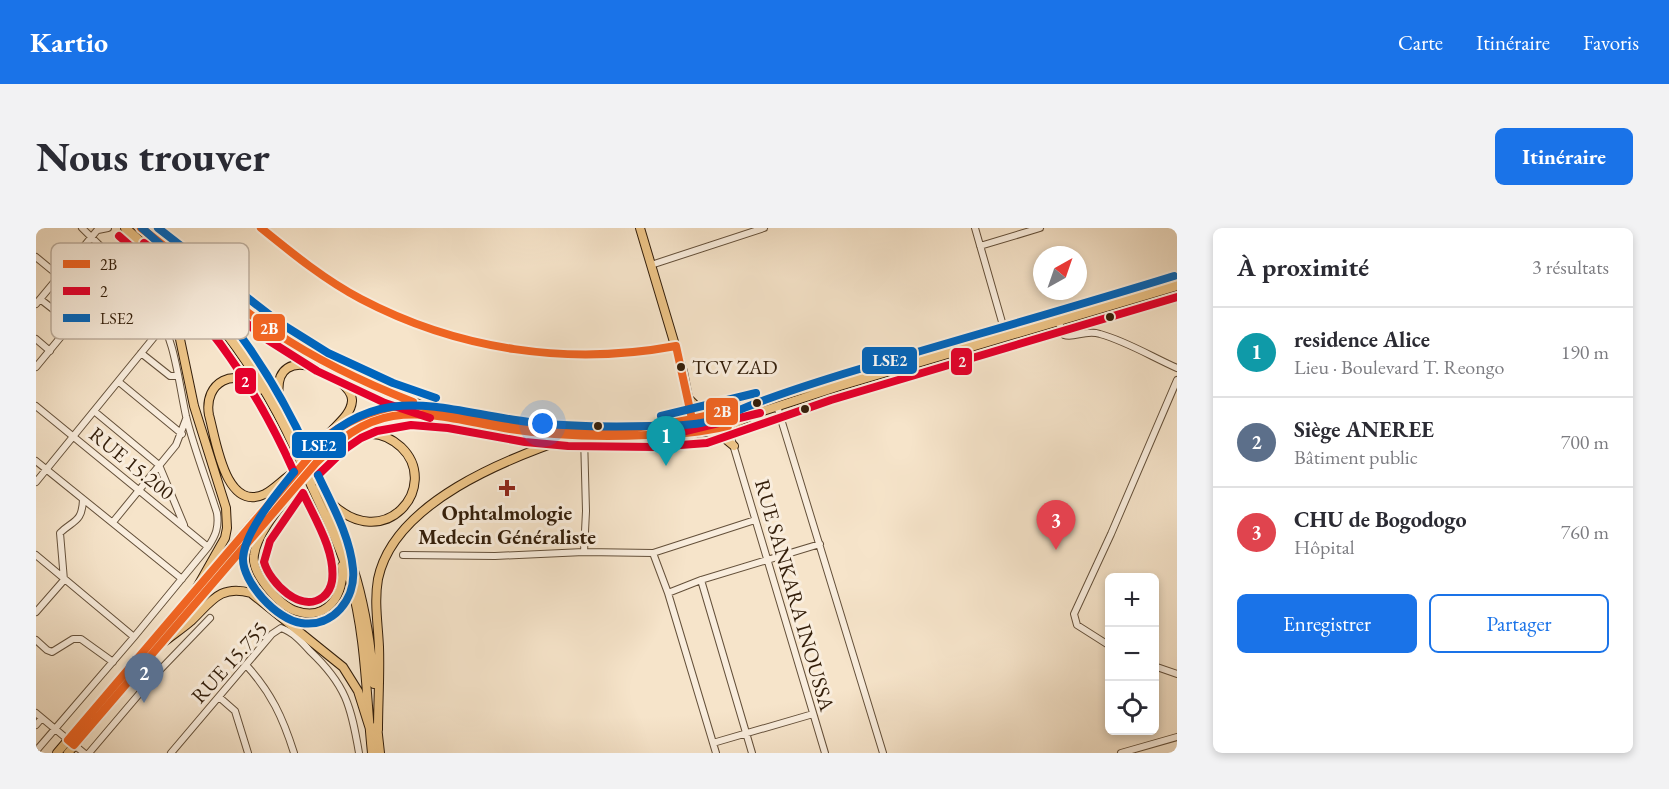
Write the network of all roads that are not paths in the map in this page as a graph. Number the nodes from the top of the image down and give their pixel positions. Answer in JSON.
{"nodes":[{"id":1,"x":82,"y":228,"type":"edge"},
{"id":2,"x":108,"y":228,"type":"edge"},
{"id":3,"x":125,"y":228,"type":"edge"},
{"id":4,"x":141,"y":228,"type":"edge"},
{"id":5,"x":261,"y":228,"type":"edge"},
{"id":6,"x":640,"y":228,"type":"edge"},
{"id":7,"x":764,"y":228,"type":"edge"},
{"id":8,"x":975,"y":228,"type":"edge"},
{"id":9,"x":1041,"y":228,"type":"edge"},
{"id":10,"x":99,"y":229,"type":"edge"},
{"id":11,"x":92,"y":238,"type":"junction"},
{"id":12,"x":88,"y":243,"type":"edge"},
{"id":13,"x":97,"y":243,"type":"edge"},
{"id":14,"x":133,"y":243,"type":"edge"},
{"id":15,"x":142,"y":243,"type":"edge"},
{"id":16,"x":157,"y":243,"type":"edge"},
{"id":17,"x":162,"y":243,"type":"edge"},
{"id":18,"x":980,"y":246,"type":"junction"},
{"id":19,"x":36,"y":257,"type":"edge"},
{"id":20,"x":651,"y":264,"type":"junction"},
{"id":21,"x":51,"y":269,"type":"edge"},
{"id":22,"x":1177,"y":279,"type":"edge"},
{"id":23,"x":51,"y":286,"type":"edge"},
{"id":24,"x":1177,"y":286,"type":"edge"},
{"id":25,"x":38,"y":301,"type":"edge"},
{"id":26,"x":51,"y":310,"type":"edge"},
{"id":27,"x":249,"y":312,"type":"edge"},
{"id":28,"x":1059,"y":322,"type":"junction"},
{"id":29,"x":1003,"y":327,"type":"junction"},
{"id":30,"x":1006,"y":338,"type":"junction"},
{"id":31,"x":36,"y":339,"type":"edge"},
{"id":32,"x":60,"y":339,"type":"edge"},
{"id":33,"x":152,"y":339,"type":"edge"},
{"id":34,"x":169,"y":339,"type":"edge"},
{"id":35,"x":181,"y":339,"type":"edge"},
{"id":36,"x":230,"y":339,"type":"edge"},
{"id":37,"x":240,"y":339,"type":"edge"},
{"id":38,"x":676,"y":346,"type":"junction"},
{"id":39,"x":50,"y":351,"type":"junction"},
{"id":40,"x":141,"y":353,"type":"junction"},
{"id":41,"x":36,"y":367,"type":"edge"},
{"id":42,"x":1177,"y":368,"type":"edge"},
{"id":43,"x":178,"y":376,"type":"junction"},
{"id":44,"x":1177,"y":380,"type":"edge"},
{"id":45,"x":119,"y":382,"type":"junction"},
{"id":46,"x":689,"y":399,"type":"junction"},
{"id":47,"x":276,"y":403,"type":"junction"},
{"id":48,"x":421,"y":405,"type":"junction"},
{"id":49,"x":36,"y":406,"type":"edge"},
{"id":50,"x":777,"y":406,"type":"junction"},
{"id":51,"x":94,"y":411,"type":"junction"},
{"id":52,"x":723,"y":411,"type":"junction"},
{"id":53,"x":711,"y":415,"type":"junction"},
{"id":54,"x":187,"y":418,"type":"junction"},
{"id":55,"x":692,"y":419,"type":"junction"},
{"id":56,"x":728,"y":426,"type":"junction"},
{"id":57,"x":707,"y":432,"type":"junction"},
{"id":58,"x":182,"y":434,"type":"junction"},
{"id":59,"x":695,"y":434,"type":"junction"},
{"id":60,"x":328,"y":435,"type":"junction"},
{"id":61,"x":574,"y":436,"type":"junction"},
{"id":62,"x":584,"y":436,"type":"junction"},
{"id":63,"x":74,"y":437,"type":"junction"},
{"id":64,"x":337,"y":442,"type":"junction"},
{"id":65,"x":734,"y":446,"type":"junction"},
{"id":66,"x":36,"y":461,"type":"edge"},
{"id":67,"x":159,"y":465,"type":"junction"},
{"id":68,"x":46,"y":469,"type":"junction"},
{"id":69,"x":298,"y":476,"type":"junction"},
{"id":70,"x":36,"y":482,"type":"edge"},
{"id":71,"x":315,"y":484,"type":"junction"},
{"id":72,"x":138,"y":490,"type":"junction"},
{"id":73,"x":325,"y":496,"type":"junction"},
{"id":74,"x":83,"y":500,"type":"junction"},
{"id":75,"x":755,"y":520,"type":"junction"},
{"id":76,"x":113,"y":522,"type":"junction"},
{"id":77,"x":185,"y":528,"type":"junction"},
{"id":78,"x":337,"y":542,"type":"junction"},
{"id":79,"x":820,"y":544,"type":"junction"},
{"id":80,"x":208,"y":547,"type":"junction"},
{"id":81,"x":584,"y":552,"type":"junction"},
{"id":82,"x":653,"y":553,"type":"junction"},
{"id":83,"x":36,"y":555,"type":"edge"},
{"id":84,"x":403,"y":555,"type":"dead end"},
{"id":85,"x":767,"y":559,"type":"junction"},
{"id":86,"x":182,"y":579,"type":"junction"},
{"id":87,"x":64,"y":580,"type":"junction"},
{"id":88,"x":701,"y":580,"type":"junction"},
{"id":89,"x":195,"y":591,"type":"junction"},
{"id":90,"x":668,"y":593,"type":"junction"},
{"id":91,"x":36,"y":600,"type":"edge"},
{"id":92,"x":42,"y":605,"type":"junction"},
{"id":93,"x":36,"y":612,"type":"edge"},
{"id":94,"x":210,"y":618,"type":"dead end"},
{"id":95,"x":134,"y":637,"type":"junction"},
{"id":96,"x":36,"y":640,"type":"edge"},
{"id":97,"x":165,"y":640,"type":"junction"},
{"id":98,"x":1105,"y":643,"type":"edge"},
{"id":99,"x":113,"y":662,"type":"junction"},
{"id":100,"x":246,"y":665,"type":"junction"},
{"id":101,"x":1159,"y":667,"type":"edge"},
{"id":102,"x":1177,"y":674,"type":"edge"},
{"id":103,"x":219,"y":697,"type":"junction"},
{"id":104,"x":36,"y":713,"type":"edge"},
{"id":105,"x":813,"y":714,"type":"junction"},
{"id":106,"x":42,"y":718,"type":"junction"},
{"id":107,"x":36,"y":725,"type":"edge"},
{"id":108,"x":55,"y":729,"type":"junction"},
{"id":109,"x":374,"y":729,"type":"junction"},
{"id":110,"x":746,"y":734,"type":"junction"},
{"id":111,"x":1177,"y":737,"type":"edge"},
{"id":112,"x":71,"y":742,"type":"junction"},
{"id":113,"x":713,"y":743,"type":"junction"},
{"id":114,"x":36,"y":751,"type":"edge"},
{"id":115,"x":173,"y":752,"type":"edge"},
{"id":116,"x":1131,"y":752,"type":"edge"},
{"id":117,"x":57,"y":753,"type":"edge"},
{"id":118,"x":68,"y":753,"type":"edge"},
{"id":119,"x":84,"y":753,"type":"edge"},
{"id":120,"x":88,"y":753,"type":"edge"},
{"id":121,"x":248,"y":753,"type":"edge"},
{"id":122,"x":294,"y":753,"type":"edge"},
{"id":123,"x":359,"y":753,"type":"edge"},
{"id":124,"x":372,"y":753,"type":"edge"},
{"id":125,"x":380,"y":753,"type":"edge"},
{"id":126,"x":716,"y":753,"type":"edge"},
{"id":127,"x":752,"y":753,"type":"edge"},
{"id":128,"x":825,"y":753,"type":"edge"},
{"id":129,"x":883,"y":753,"type":"edge"},
{"id":130,"x":1121,"y":753,"type":"edge"}],
"edges":[{"from":1,"to":11,"type":"street"},
{"from":2,"to":10,"type":"street"},
{"from":3,"to":14,"type":"highway"},
{"from":3,"to":15,"type":"highway"},
{"from":4,"to":16,"type":"highway"},
{"from":4,"to":17,"type":"highway"},
{"from":5,"to":38,"type":"street"},
{"from":6,"to":20,"type":"main road"},
{"from":7,"to":20,"type":"street"},
{"from":8,"to":18,"type":"street"},
{"from":9,"to":18,"type":"street"},
{"from":10,"to":11,"type":"street"},
{"from":11,"to":12,"type":"street"},
{"from":11,"to":13,"type":"street"},
{"from":18,"to":29,"type":"street"},
{"from":19,"to":21,"type":"street"},
{"from":20,"to":38,"type":"main road"},
{"from":22,"to":29,"type":"main road"},
{"from":23,"to":25,"type":"street"},
{"from":24,"to":28,"type":"main road"},
{"from":25,"to":26,"type":"street"},
{"from":27,"to":48,"type":"highway"},
{"from":28,"to":30,"type":"main road"},
{"from":28,"to":42,"type":"street"},
{"from":29,"to":30,"type":"street"},
{"from":29,"to":52,"type":"main road"},
{"from":30,"to":50,"type":"main road"},
{"from":31,"to":39,"type":"street"},
{"from":32,"to":39,"type":"street"},
{"from":33,"to":40,"type":"street"},
{"from":34,"to":43,"type":"street"},
{"from":35,"to":89,"type":"highway"},
{"from":36,"to":47,"type":"highway"},
{"from":37,"to":47,"type":"highway"},
{"from":38,"to":46,"type":"main road"},
{"from":39,"to":41,"type":"street"},
{"from":40,"to":43,"type":"street"},
{"from":40,"to":45,"type":"street"},
{"from":43,"to":54,"type":"street"},
{"from":44,"to":98,"type":"street"},
{"from":45,"to":51,"type":"street"},
{"from":45,"to":58,"type":"street"},
{"from":46,"to":53,"type":"main road"},
{"from":46,"to":55,"type":"main road"},
{"from":47,"to":60,"type":"highway"},
{"from":47,"to":69,"type":"highway"},
{"from":47,"to":71,"type":"highway","bridge":true},
{"from":48,"to":55,"type":"main road"},
{"from":48,"to":60,"type":"main road"},
{"from":49,"to":63,"type":"street","name":"RUE 15.200"},
{"from":50,"to":56,"type":"main road"},
{"from":50,"to":79,"type":"street"},
{"from":51,"to":63,"type":"street"},
{"from":51,"to":67,"type":"street"},
{"from":52,"to":53,"type":"main road"},
{"from":52,"to":56,"type":"street","name":"RUE SANKARA INOUSSA"},
{"from":53,"to":55,"type":"main road"},
{"from":54,"to":58,"type":"street"},
{"from":54,"to":80,"type":"street"},
{"from":55,"to":59,"type":"main road"},
{"from":56,"to":57,"type":"main road"},
{"from":56,"to":65,"type":"street","name":"RUE SANKARA INOUSSA"},
{"from":57,"to":59,"type":"main road"},
{"from":57,"to":65,"type":"main road"},
{"from":58,"to":67,"type":"street"},
{"from":59,"to":62,"type":"main road"},
{"from":60,"to":69,"type":"main road"},
{"from":61,"to":62,"type":"main road"},
{"from":61,"to":64,"type":"main road"},
{"from":61,"to":109,"type":"highway"},
{"from":62,"to":81,"type":"street"},
{"from":63,"to":68,"type":"street"},
{"from":63,"to":72,"type":"street","name":"RUE 15.200"},
{"from":64,"to":69,"type":"main road"},
{"from":64,"to":73,"type":"highway"},
{"from":65,"to":75,"type":"street","name":"RUE SANKARA INOUSSA"},
{"from":66,"to":68,"type":"street"},
{"from":67,"to":72,"type":"street"},
{"from":67,"to":77,"type":"street"},
{"from":68,"to":70,"type":"street"},
{"from":68,"to":74,"type":"street"},
{"from":69,"to":78,"type":"highway"},
{"from":69,"to":89,"type":"main road"},
{"from":69,"to":97,"type":"main road"},
{"from":71,"to":73,"type":"highway"},
{"from":71,"to":78,"type":"highway"},
{"from":72,"to":76,"type":"street"},
{"from":72,"to":77,"type":"street","name":"RUE 15.200"},
{"from":73,"to":109,"type":"highway"},
{"from":74,"to":76,"type":"street"},
{"from":74,"to":87,"type":"street"},
{"from":75,"to":82,"type":"street"},
{"from":75,"to":85,"type":"street","name":"RUE SANKARA INOUSSA"},
{"from":76,"to":86,"type":"street"},
{"from":77,"to":80,"type":"street","name":"RUE 15.200"},
{"from":78,"to":109,"type":"highway"},
{"from":79,"to":85,"type":"street"},
{"from":79,"to":129,"type":"street"},
{"from":80,"to":86,"type":"street"},
{"from":81,"to":82,"type":"street"},
{"from":81,"to":84,"type":"street"},
{"from":82,"to":90,"type":"street"},
{"from":83,"to":87,"type":"street"},
{"from":85,"to":88,"type":"street"},
{"from":85,"to":105,"type":"street","name":"RUE SANKARA INOUSSA"},
{"from":86,"to":95,"type":"street"},
{"from":87,"to":92,"type":"street"},
{"from":87,"to":95,"type":"street"},
{"from":88,"to":90,"type":"street"},
{"from":88,"to":110,"type":"street"},
{"from":89,"to":112,"type":"main road"},
{"from":90,"to":113,"type":"street"},
{"from":91,"to":92,"type":"street"},
{"from":92,"to":93,"type":"street"},
{"from":94,"to":120,"type":"street"},
{"from":95,"to":99,"type":"street"},
{"from":96,"to":99,"type":"street"},
{"from":97,"to":109,"type":"highway"},
{"from":97,"to":112,"type":"main road"},
{"from":99,"to":108,"type":"street"},
{"from":100,"to":103,"type":"street","name":"RUE 15.755"},
{"from":100,"to":122,"type":"street"},
{"from":100,"to":123,"type":"street","name":"RUE 15.755"},
{"from":101,"to":102,"type":"street"},
{"from":103,"to":115,"type":"street","name":"RUE 15.755"},
{"from":103,"to":121,"type":"street"},
{"from":104,"to":106,"type":"street"},
{"from":105,"to":110,"type":"street"},
{"from":105,"to":128,"type":"street","name":"RUE SANKARA INOUSSA"},
{"from":106,"to":107,"type":"street"},
{"from":106,"to":108,"type":"street"},
{"from":108,"to":112,"type":"street"},
{"from":108,"to":114,"type":"street"},
{"from":109,"to":124,"type":"highway"},
{"from":109,"to":125,"type":"highway"},
{"from":110,"to":113,"type":"street"},
{"from":110,"to":127,"type":"street"},
{"from":111,"to":116,"type":"street"},
{"from":112,"to":117,"type":"main road"},
{"from":112,"to":118,"type":"main road"},
{"from":112,"to":119,"type":"street"},
{"from":113,"to":126,"type":"street"},
{"from":116,"to":130,"type":"street"}]}
